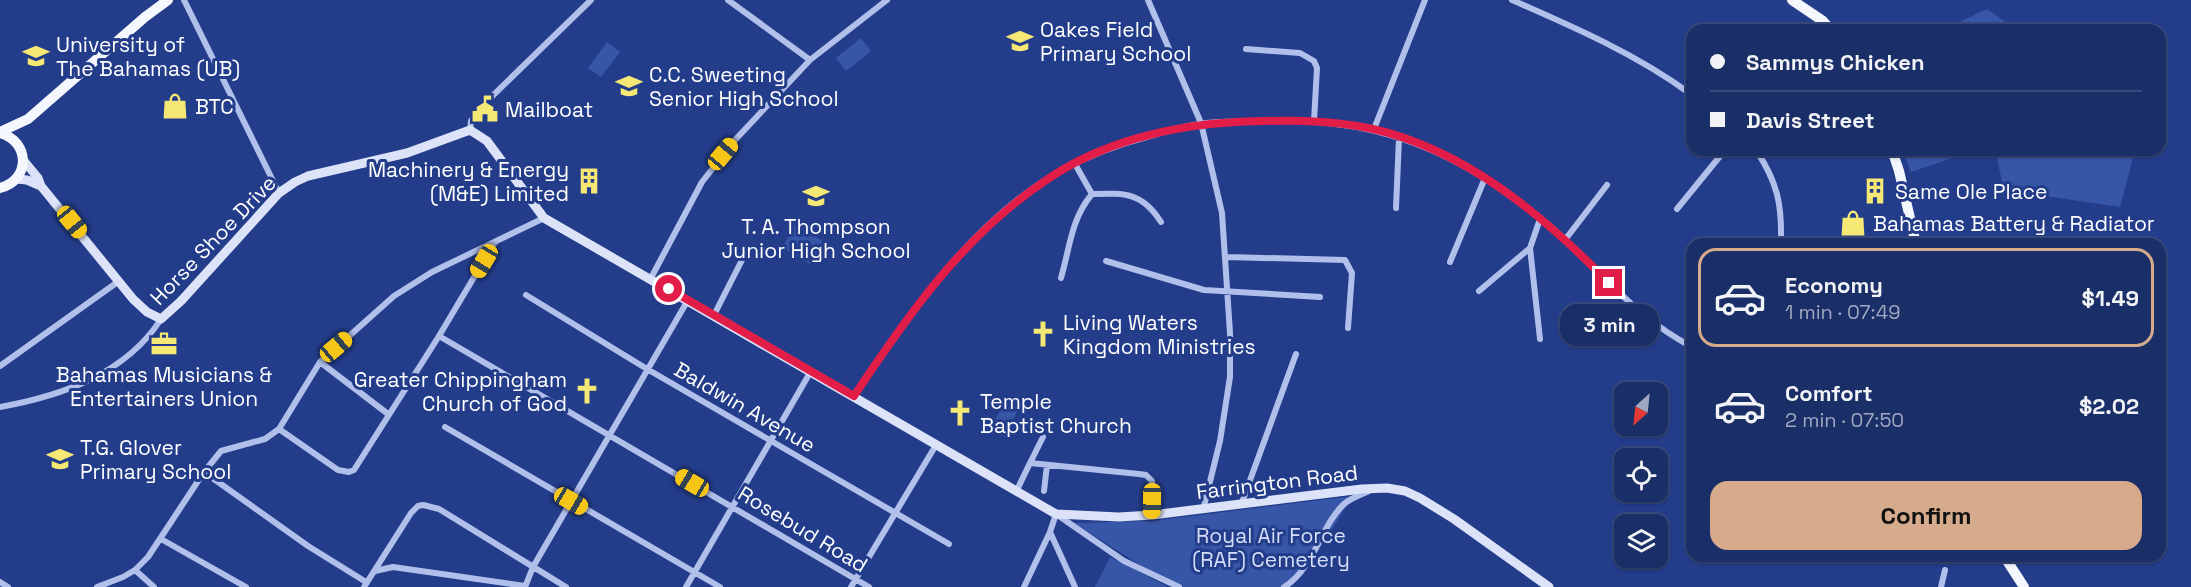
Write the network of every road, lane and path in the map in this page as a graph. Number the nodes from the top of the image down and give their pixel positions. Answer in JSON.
{"nodes":[{"id":1,"x":168,"y":0,"type":"edge"},
{"id":2,"x":184,"y":0,"type":"edge"},
{"id":3,"x":591,"y":0,"type":"edge"},
{"id":4,"x":728,"y":0,"type":"edge"},
{"id":5,"x":887,"y":0,"type":"edge"},
{"id":6,"x":1148,"y":0,"type":"edge"},
{"id":7,"x":1425,"y":0,"type":"edge"},
{"id":8,"x":1512,"y":0,"type":"edge"},
{"id":9,"x":1792,"y":0,"type":"edge"},
{"id":10,"x":1825,"y":24,"type":"edge"},
{"id":11,"x":1246,"y":49,"type":"dead end"},
{"id":12,"x":810,"y":60,"type":"junction"},
{"id":13,"x":1686,"y":91,"type":"edge"},
{"id":14,"x":28,"y":119,"type":"junction"},
{"id":15,"x":1314,"y":122,"type":"junction"},
{"id":16,"x":1201,"y":123,"type":"junction"},
{"id":17,"x":1374,"y":129,"type":"junction"},
{"id":18,"x":470,"y":130,"type":"junction"},
{"id":19,"x":0,"y":133,"type":"edge"},
{"id":20,"x":1399,"y":138,"type":"junction"},
{"id":21,"x":18,"y":144,"type":"junction"},
{"id":22,"x":1720,"y":156,"type":"edge"},
{"id":23,"x":1760,"y":156,"type":"edge"},
{"id":24,"x":1894,"y":156,"type":"edge"},
{"id":25,"x":24,"y":161,"type":"junction"},
{"id":26,"x":1075,"y":164,"type":"junction"},
{"id":27,"x":1485,"y":178,"type":"junction"},
{"id":28,"x":1607,"y":185,"type":"dead end"},
{"id":29,"x":40,"y":186,"type":"junction"},
{"id":30,"x":6,"y":187,"type":"edge"},
{"id":31,"x":279,"y":193,"type":"junction"},
{"id":32,"x":1092,"y":194,"type":"junction"},
{"id":33,"x":1396,"y":208,"type":"dead end"},
{"id":34,"x":1677,"y":209,"type":"dead end"},
{"id":35,"x":544,"y":218,"type":"junction"},
{"id":36,"x":1540,"y":219,"type":"junction"},
{"id":37,"x":1161,"y":222,"type":"dead end"},
{"id":38,"x":1781,"y":238,"type":"edge"},
{"id":39,"x":1915,"y":238,"type":"edge"},
{"id":40,"x":1563,"y":239,"type":"junction"},
{"id":41,"x":495,"y":242,"type":"junction"},
{"id":42,"x":1530,"y":248,"type":"junction"},
{"id":43,"x":1226,"y":257,"type":"junction"},
{"id":44,"x":742,"y":260,"type":"dead end"},
{"id":45,"x":1106,"y":261,"type":"dead end"},
{"id":46,"x":1450,"y":262,"type":"dead end"},
{"id":47,"x":651,"y":278,"type":"junction"},
{"id":48,"x":1061,"y":278,"type":"dead end"},
{"id":49,"x":119,"y":281,"type":"junction"},
{"id":50,"x":1228,"y":291,"type":"junction"},
{"id":51,"x":1479,"y":291,"type":"dead end"},
{"id":52,"x":526,"y":296,"type":"dead end"},
{"id":53,"x":1320,"y":297,"type":"dead end"},
{"id":54,"x":688,"y":300,"type":"junction"},
{"id":55,"x":714,"y":315,"type":"junction"},
{"id":56,"x":160,"y":319,"type":"junction"},
{"id":57,"x":1348,"y":328,"type":"dead end"},
{"id":58,"x":439,"y":336,"type":"junction"},
{"id":59,"x":1540,"y":339,"type":"dead end"},
{"id":60,"x":1686,"y":344,"type":"edge"},
{"id":61,"x":1296,"y":354,"type":"dead end"},
{"id":62,"x":320,"y":362,"type":"junction"},
{"id":63,"x":0,"y":366,"type":"edge"},
{"id":64,"x":647,"y":369,"type":"junction"},
{"id":65,"x":811,"y":371,"type":"junction"},
{"id":66,"x":854,"y":396,"type":"junction"},
{"id":67,"x":0,"y":407,"type":"edge"},
{"id":68,"x":388,"y":414,"type":"junction"},
{"id":69,"x":445,"y":427,"type":"dead end"},
{"id":70,"x":279,"y":429,"type":"junction"},
{"id":71,"x":609,"y":434,"type":"junction"},
{"id":72,"x":1043,"y":437,"type":"dead end"},
{"id":73,"x":771,"y":441,"type":"junction"},
{"id":74,"x":936,"y":445,"type":"junction"},
{"id":75,"x":1030,"y":463,"type":"junction"},
{"id":76,"x":1047,"y":465,"type":"junction"},
{"id":77,"x":204,"y":472,"type":"junction"},
{"id":78,"x":1376,"y":488,"type":"junction"},
{"id":79,"x":1044,"y":491,"type":"dead end"},
{"id":80,"x":1016,"y":492,"type":"junction"},
{"id":81,"x":571,"y":501,"type":"junction"},
{"id":82,"x":1241,"y":505,"type":"junction"},
{"id":83,"x":733,"y":507,"type":"junction"},
{"id":84,"x":1203,"y":510,"type":"junction"},
{"id":85,"x":895,"y":512,"type":"junction"},
{"id":86,"x":1056,"y":514,"type":"junction"},
{"id":87,"x":1152,"y":515,"type":"junction"},
{"id":88,"x":1050,"y":532,"type":"junction"},
{"id":89,"x":160,"y":539,"type":"junction"},
{"id":90,"x":949,"y":544,"type":"dead end"},
{"id":91,"x":2008,"y":562,"type":"edge"},
{"id":92,"x":533,"y":567,"type":"junction"},
{"id":93,"x":135,"y":570,"type":"junction"},
{"id":94,"x":1945,"y":570,"type":"dead end"},
{"id":95,"x":374,"y":572,"type":"junction"},
{"id":96,"x":695,"y":572,"type":"junction"},
{"id":97,"x":856,"y":579,"type":"junction"},
{"id":98,"x":0,"y":582,"type":"edge"},
{"id":99,"x":365,"y":585,"type":"edge"},
{"id":100,"x":102,"y":586,"type":"edge"},
{"id":101,"x":525,"y":586,"type":"edge"},
{"id":102,"x":8,"y":587,"type":"edge"},
{"id":103,"x":154,"y":587,"type":"edge"},
{"id":104,"x":246,"y":587,"type":"edge"},
{"id":105,"x":566,"y":587,"type":"edge"},
{"id":106,"x":687,"y":587,"type":"edge"},
{"id":107,"x":720,"y":587,"type":"edge"},
{"id":108,"x":851,"y":587,"type":"edge"},
{"id":109,"x":869,"y":587,"type":"edge"},
{"id":110,"x":1024,"y":587,"type":"edge"},
{"id":111,"x":1075,"y":587,"type":"edge"},
{"id":112,"x":1179,"y":587,"type":"edge"},
{"id":113,"x":1284,"y":587,"type":"edge"},
{"id":114,"x":1549,"y":587,"type":"edge"},
{"id":115,"x":1941,"y":587,"type":"edge"},
{"id":116,"x":2024,"y":587,"type":"edge"}],
"edges":[{"from":1,"to":14,"type":"main road"},
{"from":2,"to":31,"type":"street"},
{"from":3,"to":18,"type":"street"},
{"from":4,"to":12,"type":"street"},
{"from":5,"to":12,"type":"street"},
{"from":6,"to":16,"type":"street"},
{"from":7,"to":17,"type":"street"},
{"from":8,"to":13,"type":"street"},
{"from":9,"to":10,"type":"main road"},
{"from":11,"to":15,"type":"street"},
{"from":12,"to":47,"type":"street"},
{"from":14,"to":19,"type":"main road"},
{"from":14,"to":21,"type":"main road"},
{"from":15,"to":16,"type":"street"},
{"from":15,"to":17,"type":"street"},
{"from":16,"to":26,"type":"street"},
{"from":16,"to":43,"type":"street"},
{"from":17,"to":20,"type":"street"},
{"from":18,"to":31,"type":"street","name":"Horse Shoe Drive"},
{"from":18,"to":35,"type":"street"},
{"from":19,"to":21,"type":"main road"},
{"from":20,"to":27,"type":"street"},
{"from":20,"to":33,"type":"street"},
{"from":21,"to":25,"type":"main road"},
{"from":22,"to":34,"type":"street"},
{"from":23,"to":38,"type":"street"},
{"from":24,"to":39,"type":"main road"},
{"from":25,"to":29,"type":"street"},
{"from":25,"to":30,"type":"main road"},
{"from":26,"to":32,"type":"street"},
{"from":26,"to":66,"type":"street"},
{"from":27,"to":36,"type":"street"},
{"from":27,"to":46,"type":"street"},
{"from":28,"to":40,"type":"street"},
{"from":29,"to":30,"type":"street"},
{"from":29,"to":49,"type":"street"},
{"from":31,"to":56,"type":"street","name":"Horse Shoe Drive"},
{"from":32,"to":37,"type":"street"},
{"from":32,"to":48,"type":"street"},
{"from":35,"to":41,"type":"street"},
{"from":35,"to":47,"type":"street","name":"Farrington Road"},
{"from":36,"to":40,"type":"street"},
{"from":36,"to":42,"type":"street"},
{"from":40,"to":60,"type":"street"},
{"from":41,"to":58,"type":"street"},
{"from":41,"to":62,"type":"street"},
{"from":42,"to":51,"type":"street"},
{"from":42,"to":59,"type":"street"},
{"from":43,"to":50,"type":"street"},
{"from":43,"to":57,"type":"street"},
{"from":44,"to":55,"type":"street"},
{"from":45,"to":50,"type":"street"},
{"from":47,"to":54,"type":"street","name":"Farrington Road"},
{"from":49,"to":56,"type":"street"},
{"from":49,"to":63,"type":"street"},
{"from":50,"to":53,"type":"street"},
{"from":50,"to":84,"type":"street"},
{"from":52,"to":64,"type":"street","name":"Baldwin Avenue"},
{"from":54,"to":55,"type":"street","name":"Farrington Road"},
{"from":54,"to":64,"type":"street"},
{"from":55,"to":65,"type":"street","name":"Farrington Road"},
{"from":56,"to":67,"type":"street","name":"Horse Shoe Drive"},
{"from":58,"to":68,"type":"street"},
{"from":58,"to":71,"type":"street","name":"Rosebud Road"},
{"from":61,"to":82,"type":"street"},
{"from":62,"to":68,"type":"street"},
{"from":62,"to":70,"type":"street"},
{"from":64,"to":71,"type":"street"},
{"from":64,"to":73,"type":"street","name":"Baldwin Avenue"},
{"from":65,"to":66,"type":"street","name":"Farrington Road"},
{"from":65,"to":73,"type":"street"},
{"from":66,"to":74,"type":"street","name":"Farrington Road"},
{"from":68,"to":70,"type":"street"},
{"from":69,"to":81,"type":"street"},
{"from":70,"to":77,"type":"street"},
{"from":71,"to":81,"type":"street"},
{"from":71,"to":83,"type":"street","name":"Rosebud Road"},
{"from":72,"to":75,"type":"street"},
{"from":73,"to":83,"type":"street"},
{"from":73,"to":85,"type":"street","name":"Baldwin Avenue"},
{"from":74,"to":80,"type":"street","name":"Farrington Road"},
{"from":74,"to":85,"type":"street"},
{"from":75,"to":76,"type":"street"},
{"from":75,"to":80,"type":"street"},
{"from":76,"to":79,"type":"street"},
{"from":76,"to":87,"type":"street"},
{"from":77,"to":89,"type":"street"},
{"from":77,"to":99,"type":"street"},
{"from":78,"to":82,"type":"street","name":"Farrington Road"},
{"from":78,"to":113,"type":"street"},
{"from":78,"to":114,"type":"street","name":"Farrington Road"},
{"from":80,"to":86,"type":"street","name":"Farrington Road"},
{"from":81,"to":92,"type":"street"},
{"from":81,"to":96,"type":"street"},
{"from":82,"to":84,"type":"street","name":"Farrington Road"},
{"from":83,"to":96,"type":"street"},
{"from":83,"to":97,"type":"street","name":"Rosebud Road"},
{"from":84,"to":87,"type":"street","name":"Farrington Road"},
{"from":85,"to":90,"type":"street","name":"Baldwin Avenue"},
{"from":85,"to":97,"type":"street"},
{"from":86,"to":87,"type":"street","name":"Farrington Road"},
{"from":86,"to":88,"type":"street"},
{"from":86,"to":112,"type":"street"},
{"from":88,"to":110,"type":"street"},
{"from":88,"to":111,"type":"street"},
{"from":89,"to":93,"type":"street"},
{"from":89,"to":104,"type":"street"},
{"from":91,"to":116,"type":"main road"},
{"from":92,"to":95,"type":"street"},
{"from":92,"to":101,"type":"street"},
{"from":92,"to":105,"type":"street"},
{"from":93,"to":100,"type":"street"},
{"from":93,"to":103,"type":"street"},
{"from":94,"to":115,"type":"street"},
{"from":95,"to":99,"type":"street"},
{"from":95,"to":101,"type":"street"},
{"from":96,"to":106,"type":"street"},
{"from":96,"to":107,"type":"street"},
{"from":97,"to":108,"type":"street"},
{"from":97,"to":109,"type":"street","name":"Rosebud Road"},
{"from":98,"to":102,"type":"street"}]}
